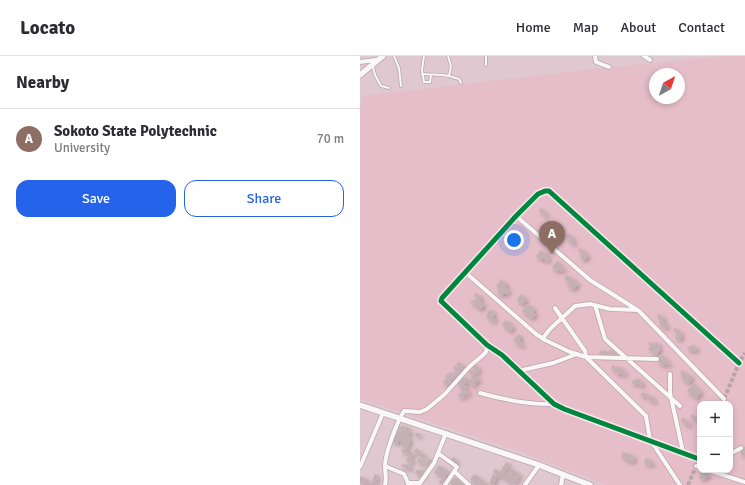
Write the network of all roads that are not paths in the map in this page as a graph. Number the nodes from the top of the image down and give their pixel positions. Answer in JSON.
{"nodes":[{"id":1,"x":383,"y":56,"type":"edge"},
{"id":2,"x":394,"y":56,"type":"edge"},
{"id":3,"x":424,"y":56,"type":"edge"},
{"id":4,"x":448,"y":56,"type":"edge"},
{"id":5,"x":486,"y":56,"type":"edge"},
{"id":6,"x":595,"y":56,"type":"edge"},
{"id":7,"x":644,"y":56,"type":"edge"},
{"id":8,"x":650,"y":60,"type":"dead end"},
{"id":9,"x":360,"y":62,"type":"edge"},
{"id":10,"x":375,"y":62,"type":"junction"},
{"id":11,"x":486,"y":65,"type":"dead end"},
{"id":12,"x":609,"y":67,"type":"dead end"},
{"id":13,"x":422,"y":74,"type":"junction"},
{"id":14,"x":360,"y":75,"type":"edge"},
{"id":15,"x":431,"y":75,"type":"junction"},
{"id":16,"x":449,"y":76,"type":"junction"},
{"id":17,"x":461,"y":82,"type":"dead end"},
{"id":18,"x":401,"y":86,"type":"dead end"},
{"id":19,"x":389,"y":88,"type":"dead end"},
{"id":20,"x":516,"y":216,"type":"junction"},
{"id":21,"x":465,"y":272,"type":"junction"},
{"id":22,"x":595,"y":305,"type":"junction"},
{"id":23,"x":555,"y":308,"type":"dead end"},
{"id":24,"x":639,"y":311,"type":"junction"},
{"id":25,"x":562,"y":317,"type":"junction"},
{"id":26,"x":543,"y":338,"type":"junction"},
{"id":27,"x":487,"y":345,"type":"junction"},
{"id":28,"x":577,"y":354,"type":"junction"},
{"id":29,"x":586,"y":357,"type":"junction"},
{"id":30,"x":627,"y":358,"type":"junction"},
{"id":31,"x":657,"y":358,"type":"dead end"},
{"id":32,"x":739,"y":363,"type":"dead end"},
{"id":33,"x":518,"y":371,"type":"junction"},
{"id":34,"x":670,"y":374,"type":"dead end"},
{"id":35,"x":480,"y":393,"type":"dead end"},
{"id":36,"x":671,"y":398,"type":"junction"},
{"id":37,"x":724,"y":399,"type":"dead end"},
{"id":38,"x":555,"y":404,"type":"junction"},
{"id":39,"x":360,"y":405,"type":"edge"},
{"id":40,"x":680,"y":406,"type":"dead end"},
{"id":41,"x":383,"y":413,"type":"junction"},
{"id":42,"x":399,"y":419,"type":"junction"},
{"id":43,"x":446,"y":434,"type":"junction"},
{"id":44,"x":651,"y":440,"type":"junction"},
{"id":45,"x":741,"y":448,"type":"dead end"},
{"id":46,"x":683,"y":452,"type":"junction"},
{"id":47,"x":733,"y":452,"type":"edge"},
{"id":48,"x":438,"y":453,"type":"junction"},
{"id":49,"x":697,"y":457,"type":"edge"},
{"id":50,"x":539,"y":465,"type":"junction"},
{"id":51,"x":385,"y":466,"type":"junction"},
{"id":52,"x":360,"y":467,"type":"edge"},
{"id":53,"x":454,"y":471,"type":"junction"},
{"id":54,"x":717,"y":473,"type":"edge"},
{"id":55,"x":563,"y":475,"type":"junction"},
{"id":56,"x":745,"y":482,"type":"edge"},
{"id":57,"x":408,"y":484,"type":"edge"},
{"id":58,"x":385,"y":485,"type":"edge"},
{"id":59,"x":445,"y":485,"type":"edge"},
{"id":60,"x":469,"y":485,"type":"edge"},
{"id":61,"x":525,"y":485,"type":"edge"},
{"id":62,"x":561,"y":485,"type":"edge"},
{"id":63,"x":590,"y":485,"type":"edge"},
{"id":64,"x":680,"y":485,"type":"edge"}],
"edges":[{"from":1,"to":10,"type":"street"},
{"from":2,"to":18,"type":"lane"},
{"from":3,"to":13,"type":"lane"},
{"from":4,"to":16,"type":"lane"},
{"from":5,"to":11,"type":"lane"},
{"from":6,"to":12,"type":"street"},
{"from":7,"to":8,"type":"street"},
{"from":9,"to":10,"type":"street"},
{"from":10,"to":14,"type":"street"},
{"from":10,"to":19,"type":"lane"},
{"from":13,"to":15,"type":"lane"},
{"from":13,"to":15,"type":"lane"},
{"from":15,"to":16,"type":"lane"},
{"from":16,"to":17,"type":"lane"},
{"from":20,"to":21,"type":"street"},
{"from":20,"to":24,"type":"street"},
{"from":20,"to":32,"type":"street"},
{"from":21,"to":26,"type":"street"},
{"from":21,"to":27,"type":"street"},
{"from":22,"to":24,"type":"street"},
{"from":22,"to":25,"type":"street"},
{"from":22,"to":30,"type":"street"},
{"from":23,"to":25,"type":"street"},
{"from":24,"to":37,"type":"street"},
{"from":25,"to":26,"type":"street"},
{"from":25,"to":29,"type":"street"},
{"from":26,"to":28,"type":"street"},
{"from":27,"to":33,"type":"street"},
{"from":27,"to":42,"type":"street"},
{"from":28,"to":29,"type":"street"},
{"from":28,"to":33,"type":"street"},
{"from":29,"to":30,"type":"street"},
{"from":29,"to":44,"type":"street"},
{"from":30,"to":31,"type":"street"},
{"from":30,"to":36,"type":"street"},
{"from":33,"to":38,"type":"street"},
{"from":34,"to":36,"type":"street"},
{"from":35,"to":38,"type":"street"},
{"from":36,"to":40,"type":"street"},
{"from":36,"to":46,"type":"street"},
{"from":38,"to":44,"type":"street"},
{"from":39,"to":41,"type":"street"},
{"from":41,"to":42,"type":"street"},
{"from":41,"to":52,"type":"street"},
{"from":42,"to":43,"type":"street"},
{"from":42,"to":51,"type":"street"},
{"from":43,"to":48,"type":"street"},
{"from":43,"to":50,"type":"street"},
{"from":44,"to":46,"type":"street"},
{"from":44,"to":64,"type":"street"},
{"from":45,"to":47,"type":"street"},
{"from":46,"to":49,"type":"street"},
{"from":48,"to":53,"type":"street"},
{"from":48,"to":57,"type":"street"},
{"from":50,"to":55,"type":"street"},
{"from":50,"to":61,"type":"street"},
{"from":51,"to":57,"type":"street"},
{"from":51,"to":58,"type":"street"},
{"from":53,"to":59,"type":"street"},
{"from":53,"to":60,"type":"street"},
{"from":54,"to":56,"type":"street"},
{"from":55,"to":62,"type":"street"},
{"from":55,"to":63,"type":"street"}]}
